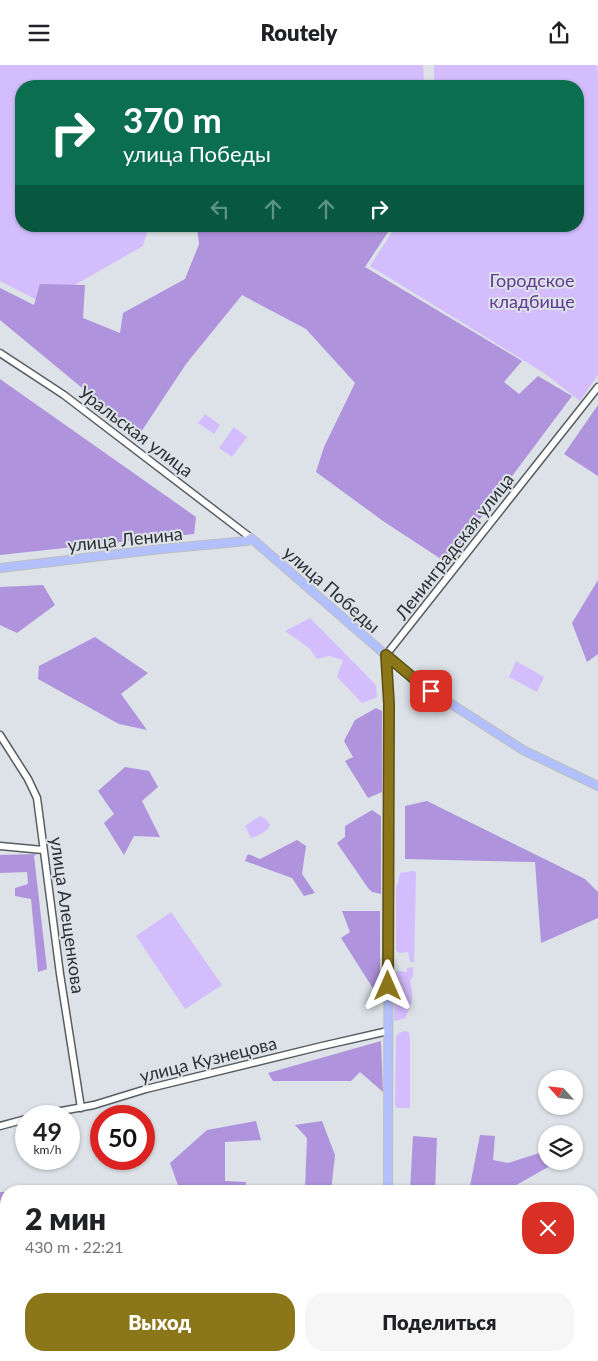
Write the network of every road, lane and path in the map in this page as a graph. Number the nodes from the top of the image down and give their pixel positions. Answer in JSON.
{"nodes":[{"id":1,"x":0,"y":353,"type":"edge"},
{"id":2,"x":598,"y":387,"type":"edge"},
{"id":3,"x":251,"y":538,"type":"junction"},
{"id":4,"x":0,"y":568,"type":"edge"},
{"id":5,"x":386,"y":655,"type":"junction"},
{"id":6,"x":0,"y":735,"type":"edge"},
{"id":7,"x":598,"y":786,"type":"edge"},
{"id":8,"x":0,"y":846,"type":"edge"},
{"id":9,"x":43,"y":850,"type":"junction"},
{"id":10,"x":388,"y":1031,"type":"junction"},
{"id":11,"x":81,"y":1108,"type":"joint"},
{"id":12,"x":15,"y":1122,"type":"edge"},
{"id":13,"x":0,"y":1126,"type":"edge"},
{"id":14,"x":388,"y":1185,"type":"edge"}],
"edges":[{"from":1,"to":3,"type":"street","name":"Уральская улица"},
{"from":2,"to":5,"type":"street","name":"Ленинградская улица"},
{"from":3,"to":4,"type":"main road","name":"улица Ленина"},
{"from":3,"to":5,"type":"main road","name":"улица Победы"},
{"from":5,"to":7,"type":"main road","name":"улица Победы"},
{"from":5,"to":10,"type":"main road"},
{"from":6,"to":9,"type":"street","name":"улица Алещенкова"},
{"from":8,"to":9,"type":"street"},
{"from":9,"to":11,"type":"street","name":"улица Алещенкова"},
{"from":10,"to":11,"type":"street","name":"улица Кузнецова"},
{"from":10,"to":14,"type":"main road"},
{"from":12,"to":13,"type":"street"}]}
